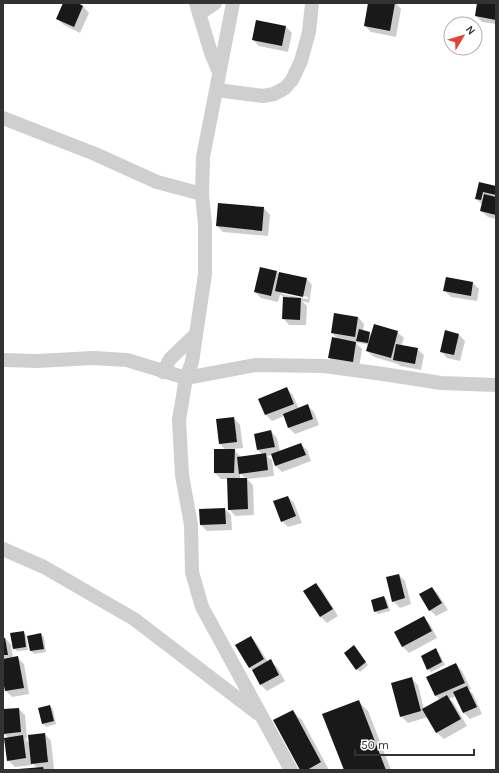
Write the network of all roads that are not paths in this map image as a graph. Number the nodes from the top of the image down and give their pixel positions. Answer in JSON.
{"nodes":[{"id":1,"x":215,"y":3,"type":"edge"},
{"id":2,"x":233,"y":3,"type":"edge"},
{"id":3,"x":312,"y":3,"type":"edge"},
{"id":4,"x":198,"y":9,"type":"edge"},
{"id":5,"x":220,"y":73,"type":"junction"},
{"id":6,"x":217,"y":90,"type":"junction"},
{"id":7,"x":3,"y":118,"type":"edge"},
{"id":8,"x":202,"y":194,"type":"junction"},
{"id":9,"x":196,"y":334,"type":"junction"},
{"id":10,"x":3,"y":360,"type":"edge"},
{"id":11,"x":164,"y":372,"type":"junction"},
{"id":12,"x":186,"y":378,"type":"junction"},
{"id":13,"x":496,"y":385,"type":"edge"},
{"id":14,"x":3,"y":549,"type":"edge"},
{"id":15,"x":261,"y":716,"type":"junction"},
{"id":16,"x":291,"y":770,"type":"edge"}],
"edges":[{"from":1,"to":4,"type":"street"},
{"from":2,"to":5,"type":"street"},
{"from":3,"to":6,"type":"street"},
{"from":4,"to":5,"type":"street"},
{"from":5,"to":6,"type":"street"},
{"from":6,"to":8,"type":"street"},
{"from":7,"to":8,"type":"street"},
{"from":8,"to":9,"type":"street"},
{"from":9,"to":11,"type":"street"},
{"from":9,"to":12,"type":"street"},
{"from":10,"to":11,"type":"street"},
{"from":11,"to":12,"type":"street"},
{"from":12,"to":13,"type":"street"},
{"from":12,"to":15,"type":"street"},
{"from":14,"to":15,"type":"street"},
{"from":15,"to":16,"type":"street"}]}
